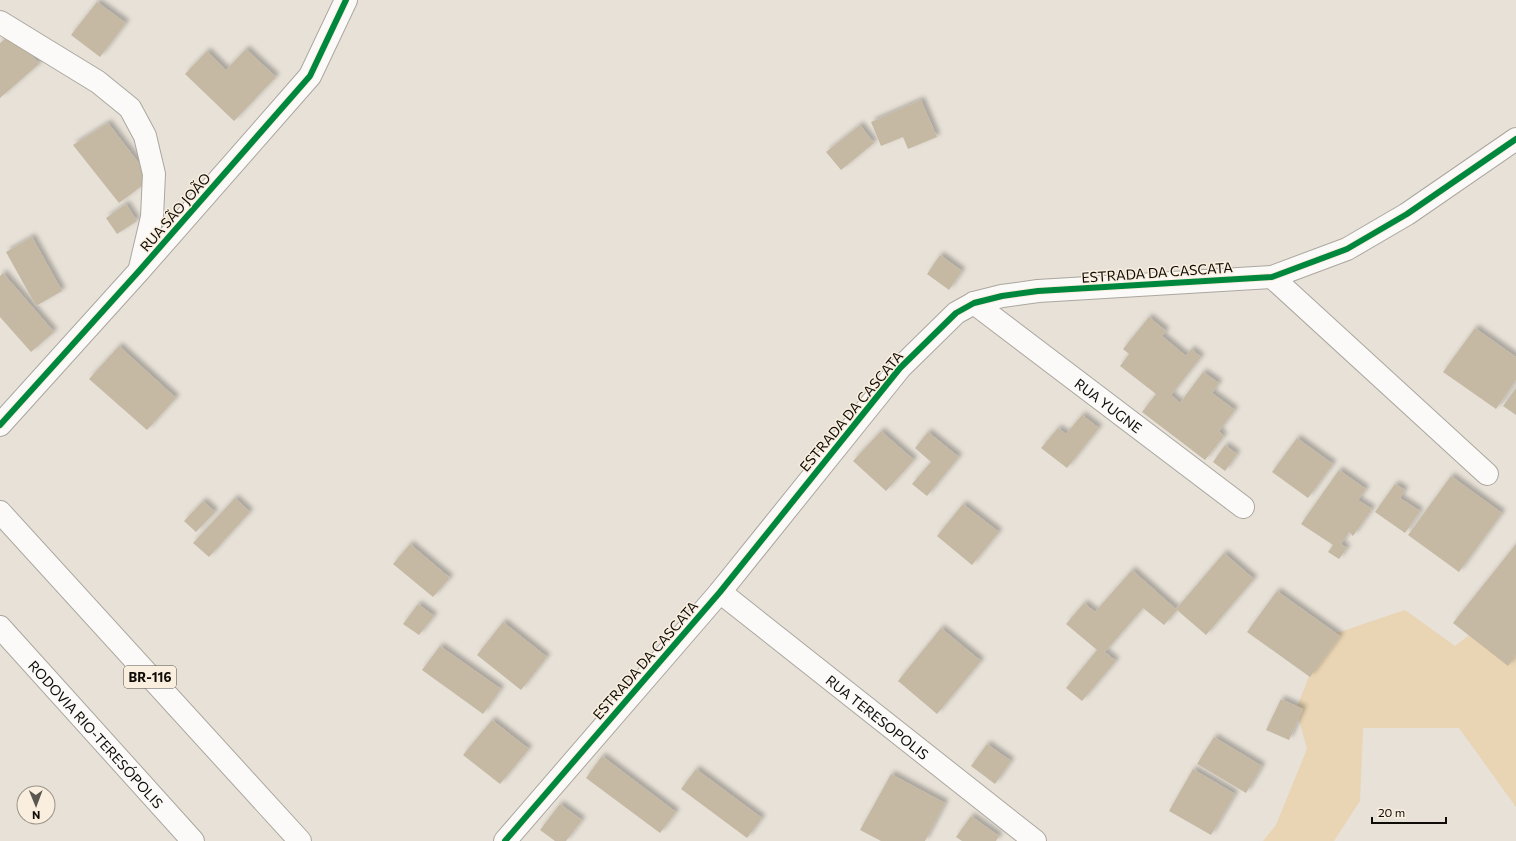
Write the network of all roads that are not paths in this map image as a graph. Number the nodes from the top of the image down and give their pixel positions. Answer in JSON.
{"nodes":[{"id":1,"x":346,"y":0,"type":"edge"},
{"id":2,"x":0,"y":22,"type":"edge"},
{"id":3,"x":1516,"y":139,"type":"edge"},
{"id":4,"x":139,"y":271,"type":"junction"},
{"id":5,"x":1272,"y":276,"type":"junction"},
{"id":6,"x":974,"y":302,"type":"junction"},
{"id":7,"x":0,"y":425,"type":"edge"},
{"id":8,"x":1487,"y":474,"type":"dead end"},
{"id":9,"x":1243,"y":507,"type":"dead end"},
{"id":10,"x":0,"y":512,"type":"edge"},
{"id":11,"x":720,"y":592,"type":"junction"},
{"id":12,"x":0,"y":627,"type":"edge"},
{"id":13,"x":193,"y":841,"type":"edge"},
{"id":14,"x":300,"y":841,"type":"edge"},
{"id":15,"x":504,"y":841,"type":"edge"},
{"id":16,"x":1035,"y":841,"type":"edge"}],
"edges":[{"from":1,"to":4,"type":"main road","name":"RUA SÃO JOÃO"},
{"from":2,"to":4,"type":"main road"},
{"from":3,"to":5,"type":"main road","name":"ESTRADA DA CASCATA"},
{"from":4,"to":7,"type":"main road","name":"RUA SÃO JOÃO"},
{"from":5,"to":6,"type":"main road","name":"ESTRADA DA CASCATA"},
{"from":5,"to":8,"type":"main road"},
{"from":6,"to":9,"type":"main road","name":"RUA YUGNE"},
{"from":6,"to":11,"type":"main road","name":"ESTRADA DA CASCATA"},
{"from":10,"to":14,"type":"main road","number":"BR-116"},
{"from":11,"to":15,"type":"main road","name":"ESTRADA DA CASCATA"},
{"from":11,"to":16,"type":"main road","name":"RUA TERESOPOLIS"},
{"from":12,"to":13,"type":"main road","name":"RODOVIA RIO-TERESÓPOLIS"}]}
